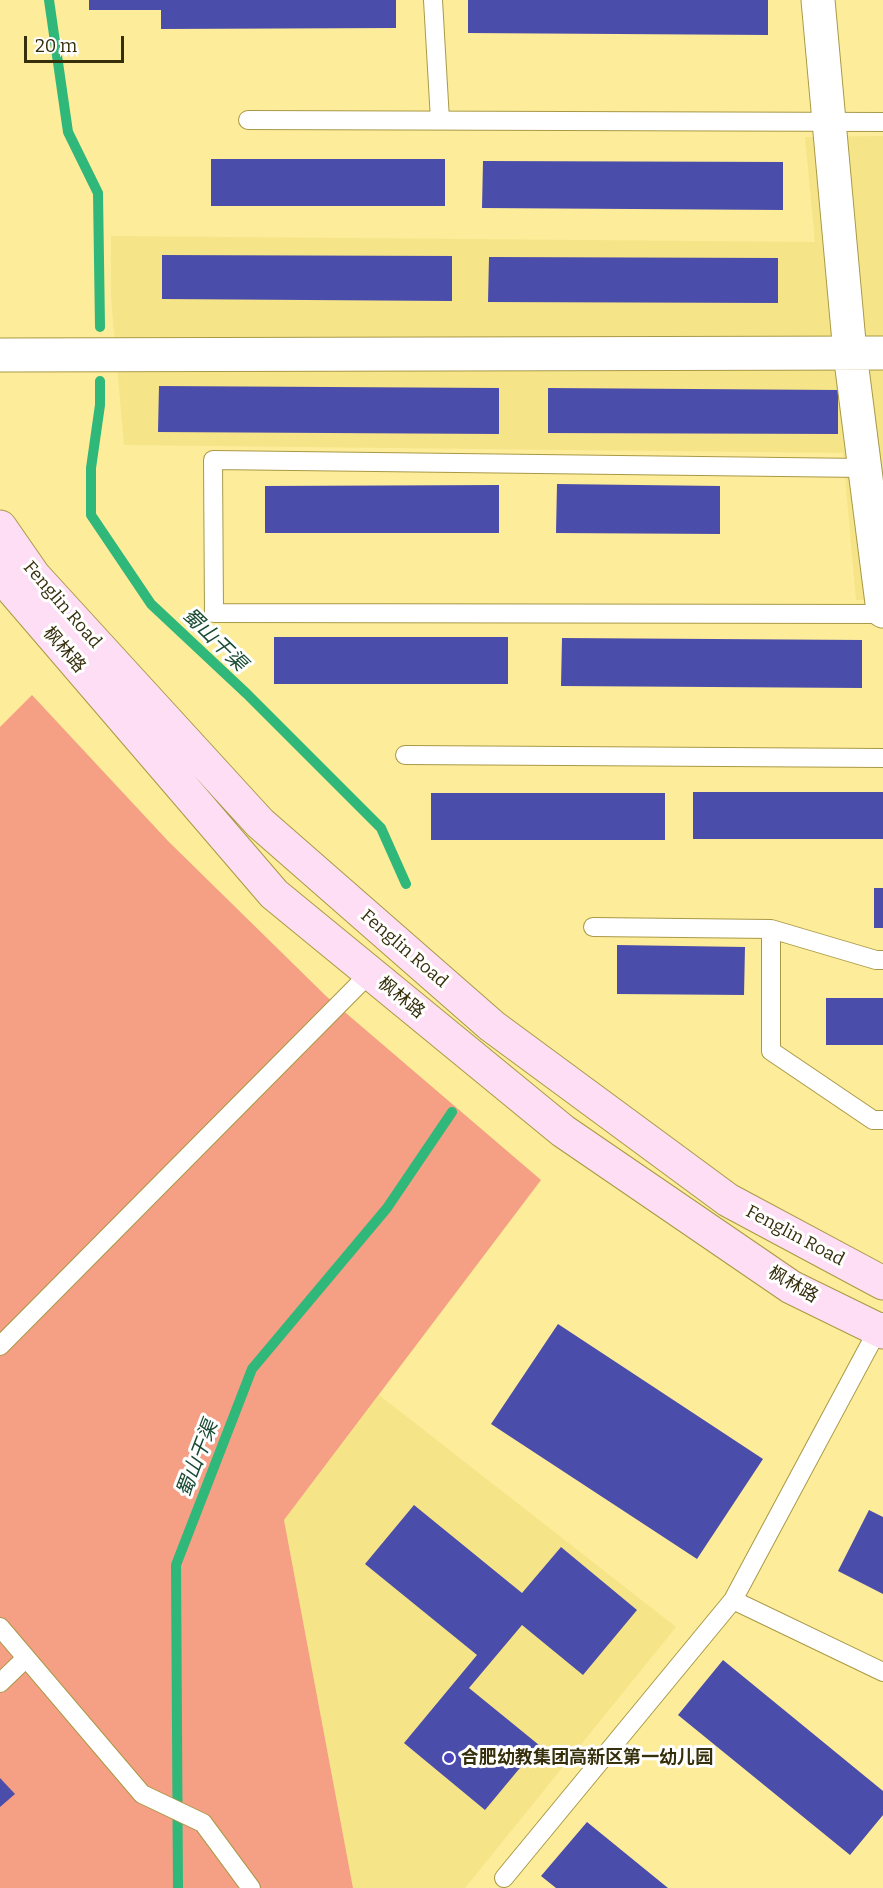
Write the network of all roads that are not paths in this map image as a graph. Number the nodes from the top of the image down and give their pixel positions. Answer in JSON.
{"nodes":[{"id":1,"x":434,"y":0,"type":"edge"},
{"id":2,"x":818,"y":0,"type":"edge"},
{"id":3,"x":248,"y":120,"type":"dead end"},
{"id":4,"x":440,"y":120,"type":"junction"},
{"id":5,"x":829,"y":121,"type":"junction"},
{"id":6,"x":883,"y":122,"type":"edge"},
{"id":7,"x":850,"y":353,"type":"junction"},
{"id":8,"x":883,"y":353,"type":"edge"},
{"id":9,"x":0,"y":355,"type":"edge"},
{"id":10,"x":864,"y":468,"type":"junction"},
{"id":11,"x":0,"y":527,"type":"edge"},
{"id":12,"x":0,"y":571,"type":"edge"},
{"id":13,"x":883,"y":612,"type":"edge"},
{"id":14,"x":405,"y":755,"type":"dead end"},
{"id":15,"x":883,"y":758,"type":"edge"},
{"id":16,"x":593,"y":927,"type":"dead end"},
{"id":17,"x":771,"y":929,"type":"junction"},
{"id":18,"x":883,"y":960,"type":"edge"},
{"id":19,"x":370,"y":972,"type":"junction"},
{"id":20,"x":883,"y":1120,"type":"edge"},
{"id":21,"x":883,"y":1283,"type":"edge"},
{"id":22,"x":881,"y":1327,"type":"edge"},
{"id":23,"x":0,"y":1346,"type":"edge"},
{"id":24,"x":733,"y":1600,"type":"junction"},
{"id":25,"x":0,"y":1627,"type":"edge"},
{"id":26,"x":26,"y":1658,"type":"junction"},
{"id":27,"x":883,"y":1672,"type":"edge"},
{"id":28,"x":0,"y":1683,"type":"edge"},
{"id":29,"x":504,"y":1878,"type":"dead end"},
{"id":30,"x":251,"y":1888,"type":"edge"}],
"edges":[{"from":1,"to":4,"type":"lane"},
{"from":2,"to":5,"type":"street"},
{"from":3,"to":4,"type":"lane"},
{"from":4,"to":5,"type":"lane"},
{"from":5,"to":6,"type":"lane"},
{"from":5,"to":7,"type":"street"},
{"from":7,"to":8,"type":"street"},
{"from":7,"to":9,"type":"street"},
{"from":7,"to":10,"type":"street"},
{"from":10,"to":13,"type":"street"},
{"from":10,"to":13,"type":"lane"},
{"from":11,"to":21,"type":"main road","name":"Fenglin Road"},
{"from":12,"to":19,"type":"main road","name":"枫林路"},
{"from":14,"to":15,"type":"lane"},
{"from":16,"to":17,"type":"lane"},
{"from":17,"to":18,"type":"lane"},
{"from":17,"to":20,"type":"lane"},
{"from":19,"to":22,"type":"main road","name":"枫林路"},
{"from":19,"to":23,"type":"lane"},
{"from":22,"to":24,"type":"lane"},
{"from":24,"to":27,"type":"lane"},
{"from":24,"to":29,"type":"lane"},
{"from":25,"to":26,"type":"lane"},
{"from":26,"to":28,"type":"lane"},
{"from":26,"to":30,"type":"lane"}]}
